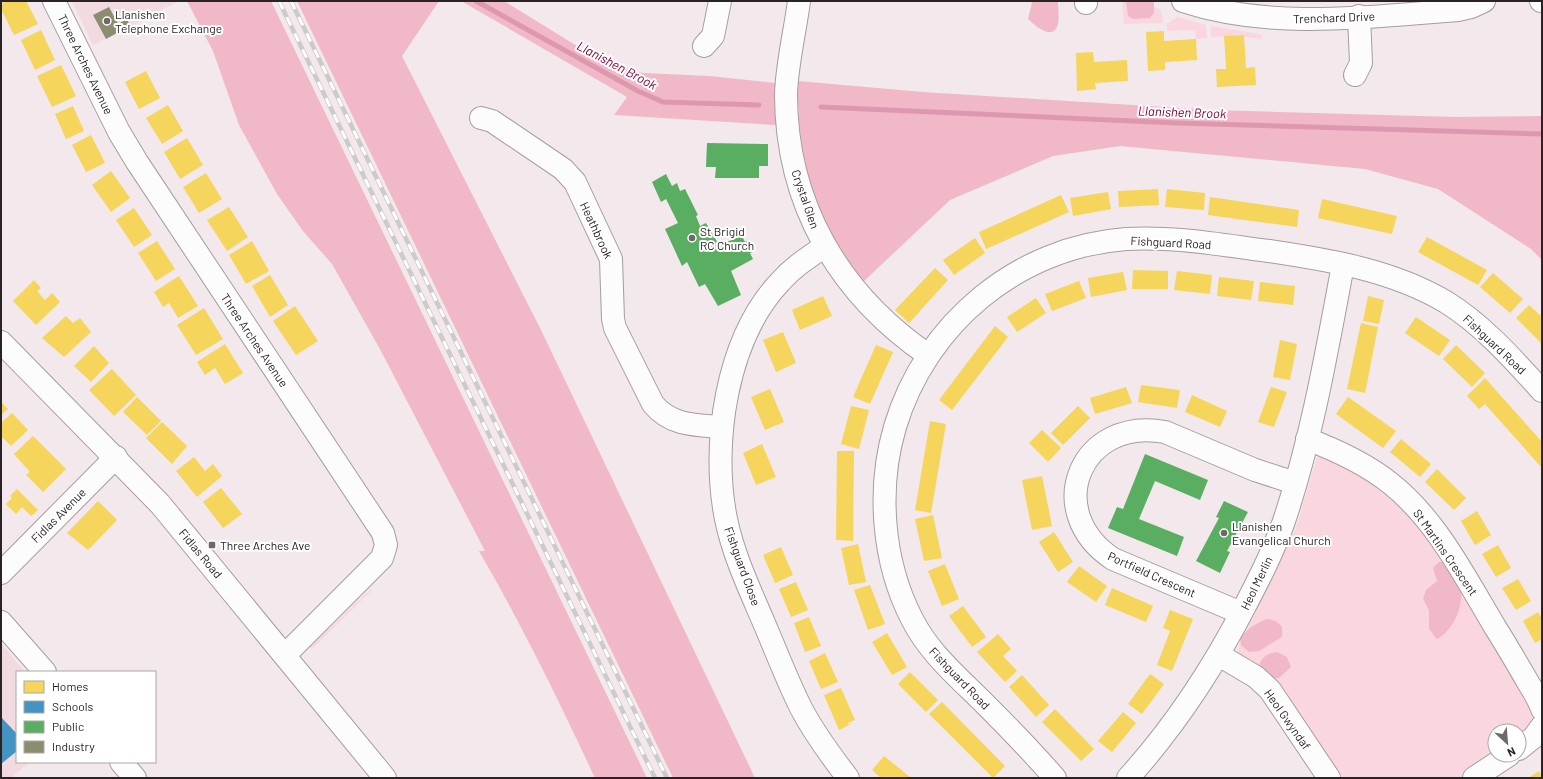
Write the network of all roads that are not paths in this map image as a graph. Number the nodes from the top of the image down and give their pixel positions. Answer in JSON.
{"nodes":[{"id":1,"x":54,"y":1,"type":"edge"},
{"id":2,"x":720,"y":1,"type":"edge"},
{"id":3,"x":800,"y":1,"type":"edge"},
{"id":4,"x":1183,"y":1,"type":"edge"},
{"id":5,"x":1484,"y":1,"type":"edge"},
{"id":6,"x":1210,"y":4,"type":"edge"},
{"id":7,"x":1359,"y":16,"type":"junction"},
{"id":8,"x":704,"y":46,"type":"dead end"},
{"id":9,"x":1355,"y":75,"type":"dead end"},
{"id":10,"x":481,"y":118,"type":"dead end"},
{"id":11,"x":825,"y":246,"type":"junction"},
{"id":12,"x":1343,"y":265,"type":"junction"},
{"id":13,"x":1,"y":342,"type":"edge"},
{"id":14,"x":928,"y":355,"type":"junction"},
{"id":15,"x":1542,"y":391,"type":"edge"},
{"id":16,"x":722,"y":427,"type":"junction"},
{"id":17,"x":1307,"y":440,"type":"junction"},
{"id":18,"x":116,"y":457,"type":"junction"},
{"id":19,"x":1295,"y":483,"type":"junction"},
{"id":20,"x":1,"y":573,"type":"edge"},
{"id":21,"x":1242,"y":613,"type":"junction"},
{"id":22,"x":1,"y":622,"type":"edge"},
{"id":23,"x":1219,"y":655,"type":"junction"},
{"id":24,"x":285,"y":656,"type":"junction"},
{"id":25,"x":44,"y":671,"type":"edge"},
{"id":26,"x":1542,"y":709,"type":"edge"},
{"id":27,"x":1542,"y":726,"type":"edge"},
{"id":28,"x":1527,"y":743,"type":"edge"},
{"id":29,"x":122,"y":763,"type":"edge"},
{"id":30,"x":1497,"y":763,"type":"edge"},
{"id":31,"x":135,"y":778,"type":"edge"},
{"id":32,"x":385,"y":778,"type":"edge"},
{"id":33,"x":848,"y":778,"type":"edge"},
{"id":34,"x":1055,"y":778,"type":"edge"},
{"id":35,"x":1128,"y":778,"type":"edge"},
{"id":36,"x":1329,"y":778,"type":"edge"},
{"id":37,"x":1474,"y":778,"type":"edge"}],
"edges":[{"from":1,"to":24,"type":"street","name":"Three Arches Avenue"},
{"from":2,"to":8,"type":"street"},
{"from":3,"to":11,"type":"street","name":"Crystal Glen"},
{"from":4,"to":6,"type":"street","name":"Trenchard Drive"},
{"from":5,"to":7,"type":"street","name":"Trenchard Drive"},
{"from":6,"to":7,"type":"street","name":"Trenchard Drive"},
{"from":7,"to":9,"type":"street"},
{"from":10,"to":16,"type":"street","name":"Heathbrook"},
{"from":11,"to":14,"type":"street","name":"Crystal Glen"},
{"from":11,"to":16,"type":"street","name":"Fishguard Close"},
{"from":12,"to":14,"type":"street","name":"Fishguard Road"},
{"from":12,"to":15,"type":"street","name":"Fishguard Road"},
{"from":12,"to":17,"type":"street","name":"Heol Merlin"},
{"from":13,"to":18,"type":"street","name":"Fidlas Road"},
{"from":14,"to":34,"type":"street","name":"Fishguard Road"},
{"from":16,"to":33,"type":"street","name":"Fishguard Close"},
{"from":17,"to":19,"type":"street","name":"Heol Merlin"},
{"from":17,"to":26,"type":"street","name":"St Martins Crescent"},
{"from":18,"to":20,"type":"street","name":"Fidlas Avenue"},
{"from":18,"to":24,"type":"street","name":"Fidlas Road"},
{"from":19,"to":21,"type":"street","name":"Heol Merlin"},
{"from":19,"to":21,"type":"street","name":"Portfield Crescent"},
{"from":21,"to":23,"type":"street","name":"Heol Merlin"},
{"from":22,"to":25,"type":"street"},
{"from":23,"to":35,"type":"street","name":"Heol Merlin"},
{"from":23,"to":36,"type":"street","name":"Heol Gwyndaf"},
{"from":24,"to":32,"type":"street","name":"Fidlas Road"},
{"from":27,"to":28,"type":"street"},
{"from":29,"to":31,"type":"street"},
{"from":30,"to":37,"type":"street"}]}
